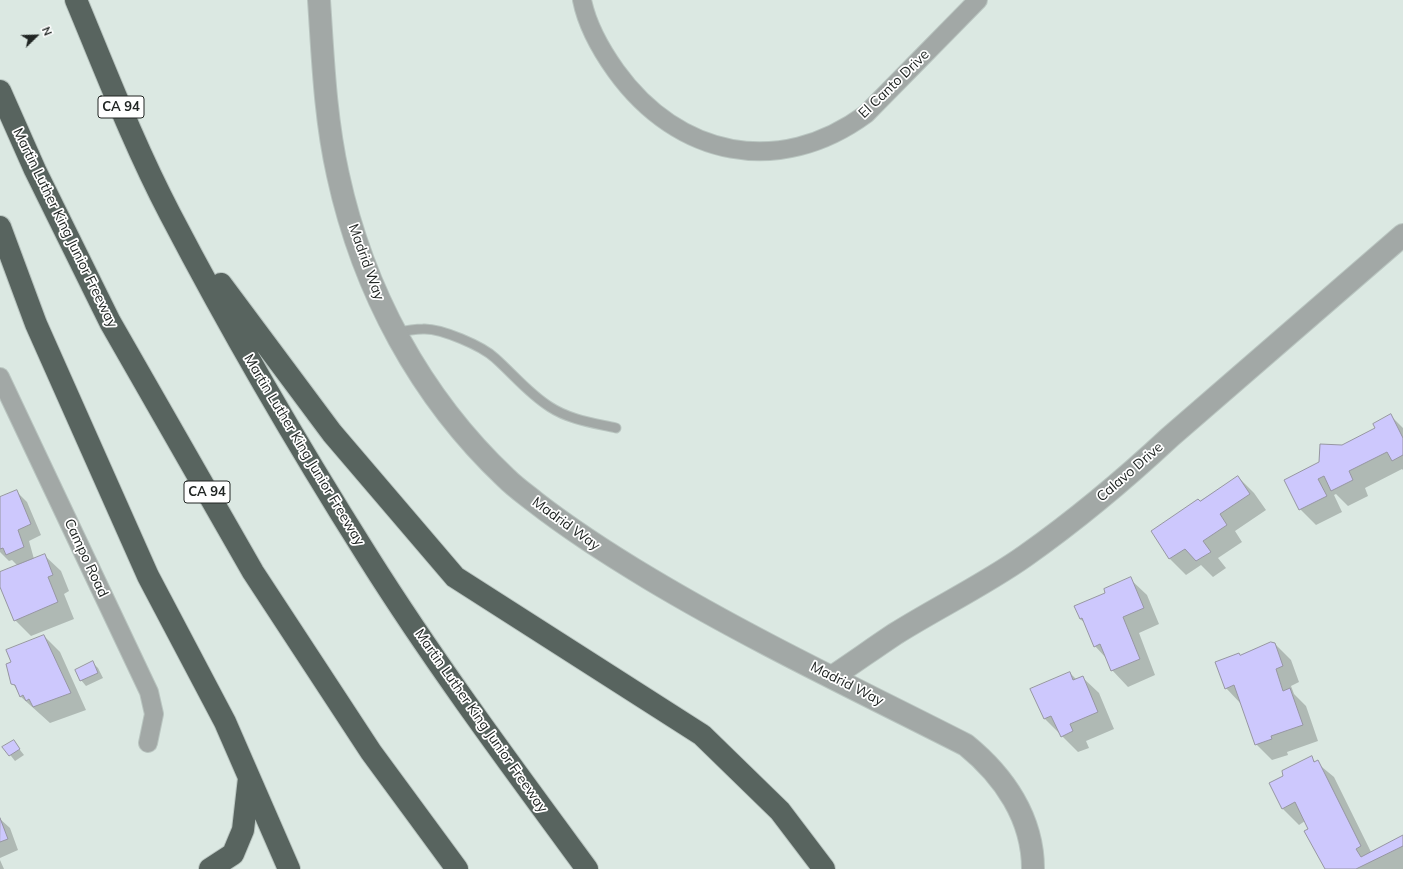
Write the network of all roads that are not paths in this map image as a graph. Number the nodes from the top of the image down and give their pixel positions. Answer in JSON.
{"nodes":[{"id":1,"x":76,"y":0,"type":"edge"},
{"id":2,"x":319,"y":0,"type":"edge"},
{"id":3,"x":582,"y":0,"type":"edge"},
{"id":4,"x":978,"y":0,"type":"edge"},
{"id":5,"x":0,"y":91,"type":"edge"},
{"id":6,"x":169,"y":213,"type":"junction"},
{"id":7,"x":0,"y":227,"type":"edge"},
{"id":8,"x":1403,"y":235,"type":"edge"},
{"id":9,"x":394,"y":333,"type":"junction"},
{"id":10,"x":0,"y":377,"type":"edge"},
{"id":11,"x":616,"y":428,"type":"dead end"},
{"id":12,"x":832,"y":677,"type":"junction"},
{"id":13,"x":148,"y":743,"type":"dead end"},
{"id":14,"x":249,"y":778,"type":"junction"},
{"id":15,"x":210,"y":869,"type":"edge"},
{"id":16,"x":289,"y":869,"type":"edge"},
{"id":17,"x":457,"y":869,"type":"edge"},
{"id":18,"x":587,"y":869,"type":"edge"},
{"id":19,"x":824,"y":869,"type":"edge"},
{"id":20,"x":1033,"y":869,"type":"edge"}],
"edges":[{"from":1,"to":6,"type":"highway","name":"Martin Luther King Junior Freeway","number":"CA 94"},
{"from":2,"to":9,"type":"street","name":"Madrid Way"},
{"from":3,"to":4,"type":"street","name":"El Canto Drive"},
{"from":5,"to":17,"type":"highway","name":"Martin Luther King Junior Freeway","number":"CA 94"},
{"from":6,"to":18,"type":"highway","name":"Martin Luther King Junior Freeway","number":"CA 94"},
{"from":6,"to":19,"type":"highway"},
{"from":7,"to":14,"type":"highway"},
{"from":8,"to":12,"type":"street","name":"Calavo Drive"},
{"from":9,"to":11,"type":"lane"},
{"from":9,"to":12,"type":"street","name":"Madrid Way"},
{"from":10,"to":13,"type":"street","name":"Campo Road"},
{"from":12,"to":20,"type":"street","name":"Madrid Way"},
{"from":14,"to":15,"type":"highway"},
{"from":14,"to":16,"type":"highway"}]}
